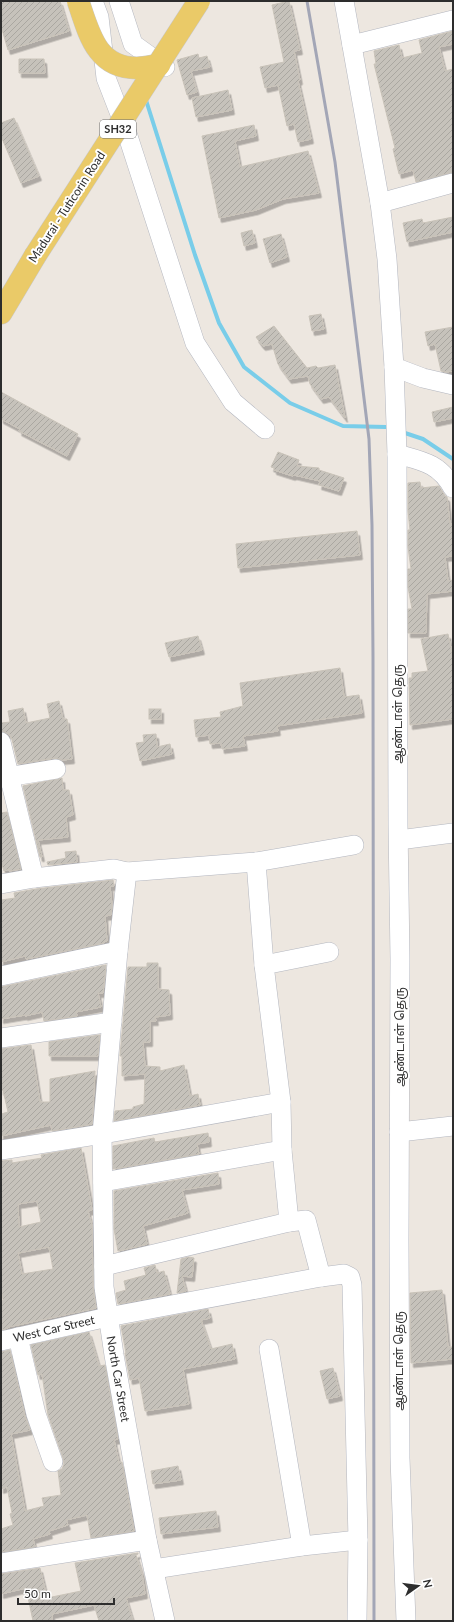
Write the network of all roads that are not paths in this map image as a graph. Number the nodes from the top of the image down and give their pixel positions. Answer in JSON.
{"nodes":[{"id":1,"x":78,"y":1,"type":"edge"},
{"id":2,"x":93,"y":1,"type":"edge"},
{"id":3,"x":119,"y":1,"type":"edge"},
{"id":4,"x":199,"y":1,"type":"edge"},
{"id":5,"x":211,"y":1,"type":"edge"},
{"id":6,"x":344,"y":1,"type":"edge"},
{"id":7,"x":453,"y":20,"type":"edge"},
{"id":8,"x":352,"y":45,"type":"junction"},
{"id":9,"x":162,"y":66,"type":"junction"},
{"id":10,"x":124,"y":126,"type":"junction"},
{"id":11,"x":453,"y":182,"type":"edge"},
{"id":12,"x":380,"y":202,"type":"junction"},
{"id":13,"x":1,"y":313,"type":"edge"},
{"id":14,"x":1,"y":325,"type":"edge"},
{"id":15,"x":394,"y":367,"type":"junction"},
{"id":16,"x":453,"y":385,"type":"edge"},
{"id":17,"x":265,"y":429,"type":"dead end"},
{"id":18,"x":396,"y":446,"type":"junction"},
{"id":19,"x":453,"y":488,"type":"edge"},
{"id":20,"x":1,"y":742,"type":"edge"},
{"id":21,"x":56,"y":769,"type":"dead end"},
{"id":22,"x":5,"y":777,"type":"edge"},
{"id":23,"x":453,"y":833,"type":"edge"},
{"id":24,"x":399,"y":840,"type":"junction"},
{"id":25,"x":354,"y":845,"type":"dead end"},
{"id":26,"x":256,"y":862,"type":"junction"},
{"id":27,"x":127,"y":872,"type":"junction"},
{"id":28,"x":34,"y":878,"type":"junction"},
{"id":29,"x":1,"y":884,"type":"edge"},
{"id":30,"x":118,"y":951,"type":"junction"},
{"id":31,"x":329,"y":952,"type":"dead end"},
{"id":32,"x":264,"y":965,"type":"junction"},
{"id":33,"x":1,"y":976,"type":"edge"},
{"id":34,"x":112,"y":1022,"type":"junction"},
{"id":35,"x":1,"y":1038,"type":"edge"},
{"id":36,"x":281,"y":1102,"type":"junction"},
{"id":37,"x":453,"y":1126,"type":"edge"},
{"id":38,"x":399,"y":1132,"type":"junction"},
{"id":39,"x":102,"y":1134,"type":"junction"},
{"id":40,"x":1,"y":1150,"type":"edge"},
{"id":41,"x":282,"y":1150,"type":"junction"},
{"id":42,"x":103,"y":1182,"type":"junction"},
{"id":43,"x":289,"y":1222,"type":"junction"},
{"id":44,"x":104,"y":1266,"type":"junction"},
{"id":45,"x":321,"y":1277,"type":"junction"},
{"id":46,"x":108,"y":1317,"type":"junction"},
{"id":47,"x":9,"y":1339,"type":"edge"},
{"id":48,"x":269,"y":1349,"type":"dead end"},
{"id":49,"x":53,"y":1462,"type":"dead end"},
{"id":50,"x":147,"y":1540,"type":"junction"},
{"id":51,"x":358,"y":1540,"type":"junction"},
{"id":52,"x":302,"y":1546,"type":"junction"},
{"id":53,"x":1,"y":1563,"type":"edge"},
{"id":54,"x":154,"y":1569,"type":"junction"},
{"id":55,"x":165,"y":1621,"type":"edge"},
{"id":56,"x":356,"y":1621,"type":"edge"},
{"id":57,"x":406,"y":1621,"type":"edge"}],
"edges":[{"from":1,"to":9,"type":"main road","bridge":true},
{"from":2,"to":10,"type":"street"},
{"from":3,"to":9,"type":"street"},
{"from":4,"to":9,"type":"main road","name":"Madurai - Tuticorin Road","number":"SH32","bridge":true},
{"from":5,"to":9,"type":"street"},
{"from":6,"to":8,"type":"street","name":"ஆண்டாள் தெரு"},
{"from":7,"to":8,"type":"street"},
{"from":8,"to":12,"type":"street","name":"ஆண்டாள் தெரு"},
{"from":9,"to":10,"type":"street"},
{"from":9,"to":13,"type":"main road","name":"Madurai - Tuticorin Road","number":"SH32","bridge":true},
{"from":10,"to":14,"type":"street"},
{"from":10,"to":17,"type":"street"},
{"from":11,"to":12,"type":"street"},
{"from":12,"to":15,"type":"street","name":"ஆண்டாள் தெரு"},
{"from":15,"to":16,"type":"street"},
{"from":15,"to":18,"type":"street","name":"ஆண்டாள் தெரு"},
{"from":18,"to":19,"type":"street"},
{"from":18,"to":24,"type":"street","name":"ஆண்டாள் தெரு"},
{"from":20,"to":22,"type":"street"},
{"from":21,"to":22,"type":"street"},
{"from":22,"to":28,"type":"street"},
{"from":23,"to":24,"type":"street"},
{"from":24,"to":38,"type":"street","name":"ஆண்டாள் தெரு"},
{"from":25,"to":26,"type":"street"},
{"from":26,"to":27,"type":"street"},
{"from":26,"to":32,"type":"street"},
{"from":27,"to":28,"type":"street"},
{"from":27,"to":30,"type":"street","name":"North Car Street"},
{"from":28,"to":29,"type":"street"},
{"from":30,"to":33,"type":"street"},
{"from":30,"to":34,"type":"street","name":"North Car Street"},
{"from":31,"to":32,"type":"street"},
{"from":32,"to":36,"type":"street"},
{"from":34,"to":35,"type":"street"},
{"from":34,"to":39,"type":"street","name":"North Car Street"},
{"from":36,"to":39,"type":"street"},
{"from":36,"to":41,"type":"street"},
{"from":37,"to":38,"type":"street"},
{"from":38,"to":57,"type":"street","name":"ஆண்டாள் தெரு"},
{"from":39,"to":40,"type":"street"},
{"from":39,"to":42,"type":"street","name":"North Car Street"},
{"from":41,"to":42,"type":"street"},
{"from":41,"to":43,"type":"street"},
{"from":42,"to":44,"type":"street","name":"North Car Street"},
{"from":43,"to":44,"type":"street"},
{"from":43,"to":45,"type":"street"},
{"from":44,"to":46,"type":"street","name":"North Car Street"},
{"from":45,"to":46,"type":"street","name":"West Car Street"},
{"from":45,"to":51,"type":"street","name":"West Car Street"},
{"from":46,"to":47,"type":"street","name":"West Car Street"},
{"from":46,"to":50,"type":"street","name":"North Car Street"},
{"from":47,"to":49,"type":"street"},
{"from":48,"to":52,"type":"street"},
{"from":50,"to":53,"type":"street"},
{"from":50,"to":54,"type":"street","name":"North Car Street"},
{"from":51,"to":52,"type":"street"},
{"from":51,"to":56,"type":"street","name":"West Car Street"},
{"from":52,"to":54,"type":"street"},
{"from":54,"to":55,"type":"street","name":"North Car Street"}]}
